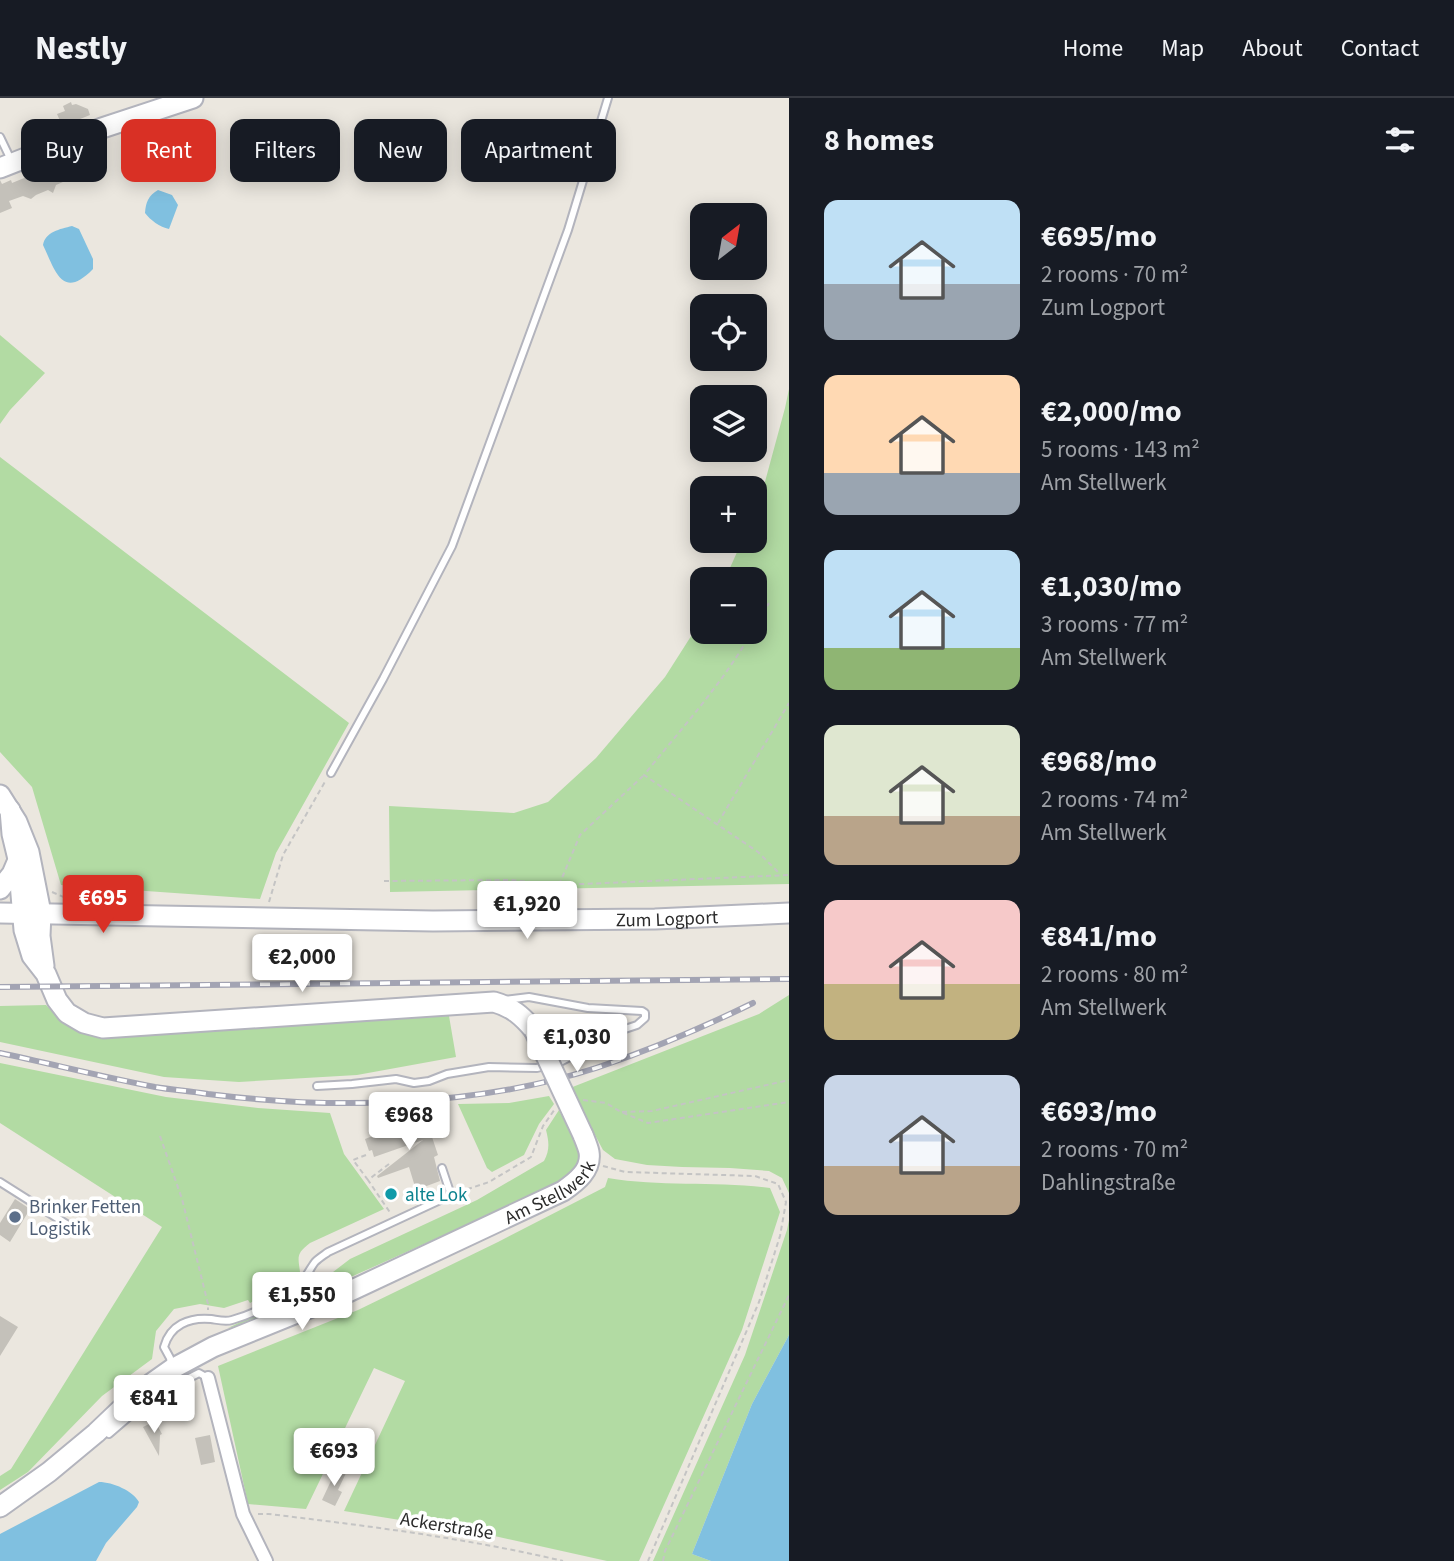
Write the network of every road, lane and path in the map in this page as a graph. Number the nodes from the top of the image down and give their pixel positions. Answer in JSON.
{"nodes":[{"id":1,"x":193,"y":98,"type":"edge"},
{"id":2,"x":608,"y":98,"type":"edge"},
{"id":3,"x":0,"y":137,"type":"edge"},
{"id":4,"x":6,"y":166,"type":"edge"},
{"id":5,"x":769,"y":603,"type":"dead end"},
{"id":6,"x":767,"y":606,"type":"edge"},
{"id":7,"x":745,"y":644,"type":"edge"},
{"id":8,"x":789,"y":703,"type":"edge"},
{"id":9,"x":331,"y":773,"type":"joint"},
{"id":10,"x":644,"y":775,"type":"junction"},
{"id":11,"x":5,"y":802,"type":"edge"},
{"id":12,"x":718,"y":824,"type":"junction"},
{"id":13,"x":18,"y":859,"type":"junction"},
{"id":14,"x":781,"y":875,"type":"junction"},
{"id":15,"x":789,"y":875,"type":"edge"},
{"id":16,"x":384,"y":881,"type":"dead end"},
{"id":17,"x":559,"y":885,"type":"junction"},
{"id":18,"x":0,"y":889,"type":"edge"},
{"id":19,"x":51,"y":891,"type":"dead end"},
{"id":20,"x":68,"y":899,"type":"dead end"},
{"id":21,"x":268,"y":907,"type":"dead end"},
{"id":22,"x":789,"y":912,"type":"edge"},
{"id":23,"x":0,"y":913,"type":"edge"},
{"id":24,"x":32,"y":913,"type":"junction"},
{"id":25,"x":494,"y":1002,"type":"junction"},
{"id":26,"x":789,"y":1080,"type":"edge"},
{"id":27,"x":317,"y":1086,"type":"dead end"},
{"id":28,"x":581,"y":1100,"type":"dead end"},
{"id":29,"x":789,"y":1102,"type":"edge"},
{"id":30,"x":556,"y":1107,"type":"dead end"},
{"id":31,"x":621,"y":1112,"type":"junction"},
{"id":32,"x":160,"y":1136,"type":"dead end"},
{"id":33,"x":366,"y":1155,"type":"dead end"},
{"id":34,"x":588,"y":1163,"type":"junction"},
{"id":35,"x":389,"y":1164,"type":"dead end"},
{"id":36,"x":442,"y":1168,"type":"dead end"},
{"id":37,"x":368,"y":1180,"type":"junction"},
{"id":38,"x":0,"y":1182,"type":"edge"},
{"id":39,"x":451,"y":1195,"type":"junction"},
{"id":40,"x":387,"y":1208,"type":"dead end"},
{"id":41,"x":76,"y":1230,"type":"dead end"},
{"id":42,"x":789,"y":1295,"type":"edge"},
{"id":43,"x":208,"y":1319,"type":"junction"},
{"id":44,"x":172,"y":1369,"type":"junction"},
{"id":45,"x":208,"y":1378,"type":"joint"},
{"id":46,"x":93,"y":1442,"type":"junction"},
{"id":47,"x":0,"y":1507,"type":"edge"},
{"id":48,"x":243,"y":1514,"type":"junction"},
{"id":49,"x":266,"y":1561,"type":"edge"},
{"id":50,"x":563,"y":1561,"type":"edge"},
{"id":51,"x":648,"y":1561,"type":"edge"},
{"id":52,"x":663,"y":1561,"type":"edge"}],
"edges":[{"from":1,"to":4,"type":"street"},
{"from":2,"to":9,"type":"lane"},
{"from":3,"to":4,"type":"lane"},
{"from":5,"to":6,"type":"path"},
{"from":7,"to":10,"type":"path"},
{"from":8,"to":12,"type":"path"},
{"from":9,"to":21,"type":"path"},
{"from":10,"to":12,"type":"path"},
{"from":10,"to":17,"type":"path"},
{"from":11,"to":13,"type":"street"},
{"from":11,"to":24,"type":"street"},
{"from":12,"to":14,"type":"path"},
{"from":13,"to":18,"type":"street"},
{"from":13,"to":24,"type":"street"},
{"from":14,"to":15,"type":"path"},
{"from":14,"to":17,"type":"path"},
{"from":16,"to":17,"type":"path"},
{"from":19,"to":20,"type":"path"},
{"from":22,"to":24,"type":"street","name":"Zum Logport"},
{"from":23,"to":24,"type":"street","name":"Zum Logport"},
{"from":24,"to":25,"type":"street"},
{"from":25,"to":27,"type":"lane"},
{"from":25,"to":34,"type":"street","name":"Am Stellwerk","bridge":true},
{"from":26,"to":31,"type":"path"},
{"from":28,"to":31,"type":"path"},
{"from":29,"to":31,"type":"path"},
{"from":30,"to":39,"type":"path"},
{"from":32,"to":43,"type":"path"},
{"from":33,"to":37,"type":"path"},
{"from":34,"to":44,"type":"street","name":"Am Stellwerk"},
{"from":34,"to":51,"type":"path"},
{"from":35,"to":37,"type":"path"},
{"from":36,"to":39,"type":"lane"},
{"from":37,"to":40,"type":"path"},
{"from":38,"to":41,"type":"lane"},
{"from":39,"to":43,"type":"lane"},
{"from":42,"to":52,"type":"path"},
{"from":43,"to":44,"type":"lane"},
{"from":44,"to":46,"type":"street","name":"Am Stellwerk"},
{"from":45,"to":46,"type":"lane"},
{"from":45,"to":48,"type":"street"},
{"from":46,"to":47,"type":"street","name":"Am Stellwerk"},
{"from":48,"to":49,"type":"street"},
{"from":48,"to":50,"type":"path","name":"Ackerstraße"}]}
